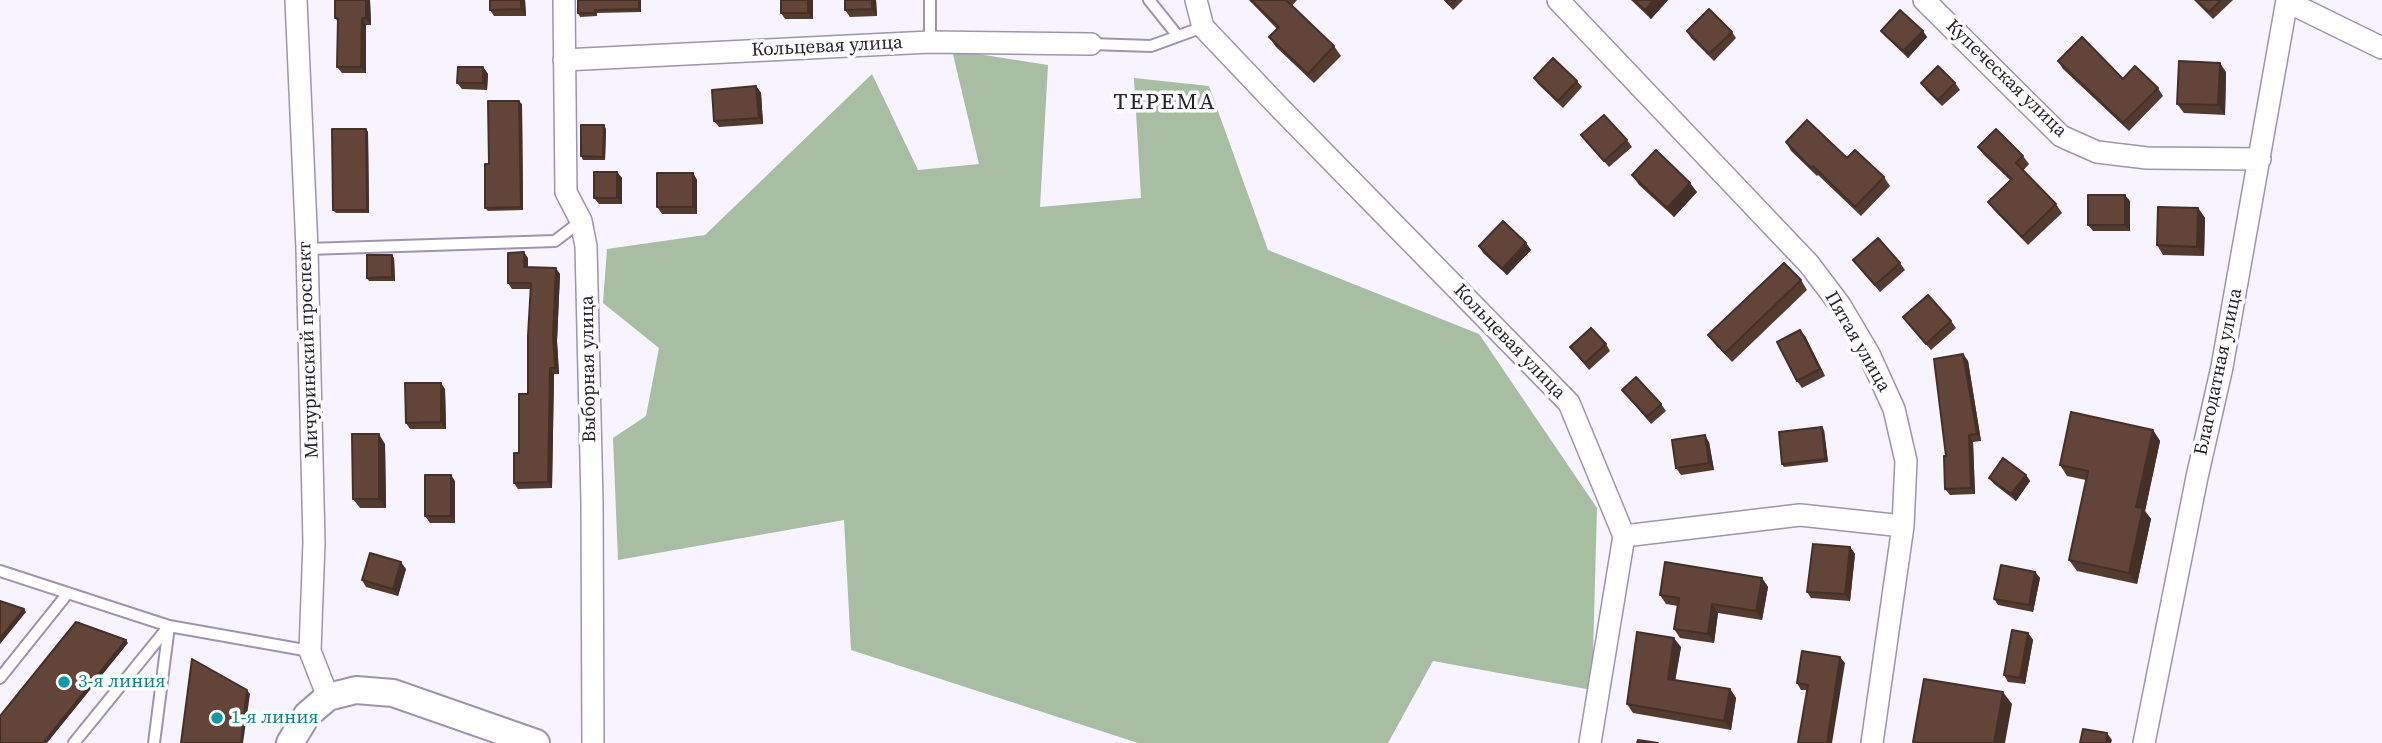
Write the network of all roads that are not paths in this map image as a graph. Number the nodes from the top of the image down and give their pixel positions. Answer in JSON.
{"nodes":[{"id":1,"x":296,"y":0,"type":"edge"},
{"id":2,"x":564,"y":0,"type":"edge"},
{"id":3,"x":930,"y":0,"type":"edge"},
{"id":4,"x":1149,"y":0,"type":"edge"},
{"id":5,"x":1196,"y":0,"type":"edge"},
{"id":6,"x":1558,"y":0,"type":"edge"},
{"id":7,"x":1924,"y":0,"type":"edge"},
{"id":8,"x":2288,"y":1,"type":"edge"},
{"id":9,"x":1203,"y":27,"type":"junction"},
{"id":10,"x":1177,"y":35,"type":"junction"},
{"id":11,"x":930,"y":42,"type":"junction"},
{"id":12,"x":1091,"y":44,"type":"joint"},
{"id":13,"x":2382,"y":48,"type":"edge"},
{"id":14,"x":564,"y":60,"type":"junction"},
{"id":15,"x":2260,"y":159,"type":"junction"},
{"id":16,"x":581,"y":221,"type":"junction"},
{"id":17,"x":307,"y":249,"type":"junction"},
{"id":18,"x":1903,"y":526,"type":"junction"},
{"id":19,"x":1623,"y":536,"type":"junction"},
{"id":20,"x":0,"y":571,"type":"edge"},
{"id":21,"x":68,"y":593,"type":"junction"},
{"id":22,"x":169,"y":626,"type":"junction"},
{"id":23,"x":310,"y":651,"type":"junction"},
{"id":24,"x":0,"y":678,"type":"edge"},
{"id":25,"x":328,"y":697,"type":"junction"},
{"id":26,"x":75,"y":743,"type":"edge"},
{"id":27,"x":155,"y":743,"type":"edge"},
{"id":28,"x":290,"y":743,"type":"edge"},
{"id":29,"x":536,"y":743,"type":"edge"},
{"id":30,"x":593,"y":743,"type":"edge"},
{"id":31,"x":1590,"y":743,"type":"edge"},
{"id":32,"x":1872,"y":743,"type":"edge"},
{"id":33,"x":2144,"y":743,"type":"edge"}],
"edges":[{"from":1,"to":17,"type":"street","name":"Мичуринский проспект"},
{"from":2,"to":14,"type":"street","name":"Выборная улица"},
{"from":3,"to":11,"type":"lane"},
{"from":4,"to":10,"type":"lane"},
{"from":5,"to":9,"type":"street"},
{"from":6,"to":18,"type":"street","name":"Пятая улица"},
{"from":7,"to":15,"type":"street","name":"Купеческая улица"},
{"from":8,"to":13,"type":"street"},
{"from":8,"to":15,"type":"street","name":"Благодатная улица"},
{"from":9,"to":10,"type":"lane"},
{"from":9,"to":19,"type":"street","name":"Кольцевая улица"},
{"from":10,"to":12,"type":"lane"},
{"from":11,"to":12,"type":"street","name":"Кольцевая улица"},
{"from":11,"to":14,"type":"street","name":"Кольцевая улица"},
{"from":14,"to":16,"type":"street","name":"Выборная улица"},
{"from":15,"to":33,"type":"street","name":"Благодатная улица"},
{"from":16,"to":17,"type":"lane"},
{"from":16,"to":30,"type":"street","name":"Выборная улица"},
{"from":17,"to":23,"type":"street","name":"Мичуринский проспект"},
{"from":18,"to":19,"type":"street"},
{"from":18,"to":32,"type":"street","name":"Пятая улица"},
{"from":19,"to":31,"type":"street"},
{"from":20,"to":21,"type":"lane"},
{"from":21,"to":22,"type":"lane"},
{"from":21,"to":24,"type":"lane"},
{"from":22,"to":23,"type":"lane"},
{"from":22,"to":26,"type":"lane"},
{"from":22,"to":27,"type":"lane"},
{"from":23,"to":25,"type":"street","name":"Мичуринский проспект"},
{"from":25,"to":28,"type":"street"},
{"from":25,"to":29,"type":"street"}]}
